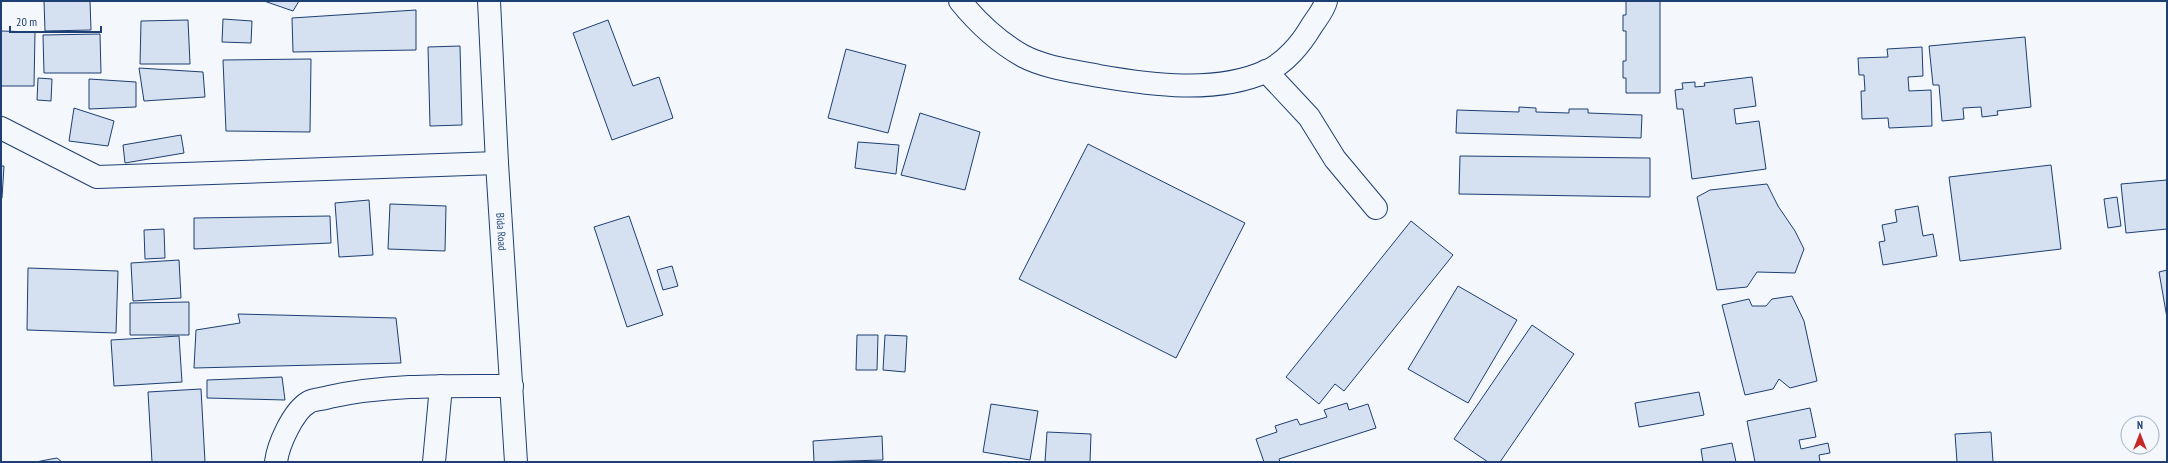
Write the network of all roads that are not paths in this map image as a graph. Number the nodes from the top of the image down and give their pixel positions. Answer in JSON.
{"nodes":[{"id":1,"x":489,"y":1,"type":"edge"},
{"id":2,"x":960,"y":1,"type":"edge"},
{"id":3,"x":1326,"y":1,"type":"edge"},
{"id":4,"x":1266,"y":71,"type":"junction"},
{"id":5,"x":1,"y":128,"type":"edge"},
{"id":6,"x":497,"y":163,"type":"junction"},
{"id":7,"x":1376,"y":208,"type":"dead end"},
{"id":8,"x":442,"y":386,"type":"junction"},
{"id":9,"x":512,"y":386,"type":"junction"},
{"id":10,"x":276,"y":462,"type":"edge"},
{"id":11,"x":434,"y":462,"type":"edge"},
{"id":12,"x":516,"y":462,"type":"edge"}],
"edges":[{"from":1,"to":6,"type":"street","name":"Bida Road"},
{"from":2,"to":4,"type":"street"},
{"from":3,"to":4,"type":"street"},
{"from":4,"to":7,"type":"street"},
{"from":5,"to":6,"type":"street"},
{"from":6,"to":9,"type":"street","name":"Bida Road"},
{"from":8,"to":9,"type":"street"},
{"from":8,"to":10,"type":"street"},
{"from":8,"to":11,"type":"street"},
{"from":9,"to":12,"type":"street","name":"Bida Road"}]}
